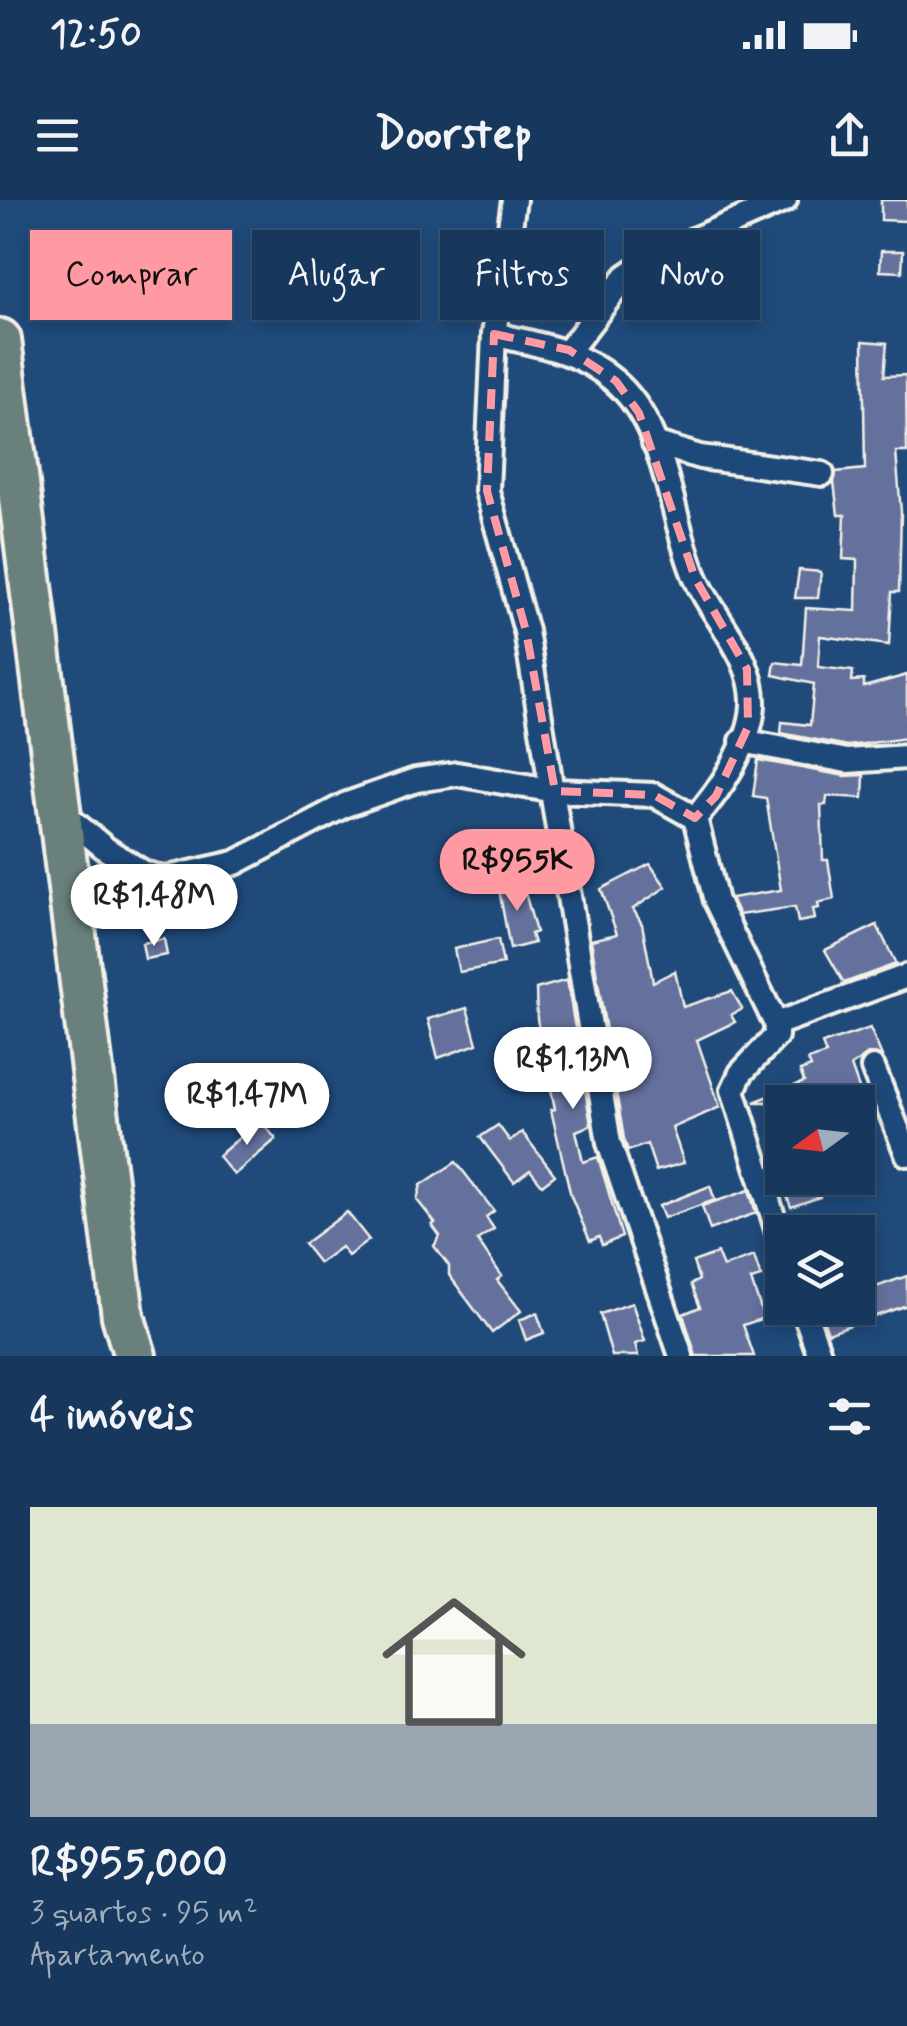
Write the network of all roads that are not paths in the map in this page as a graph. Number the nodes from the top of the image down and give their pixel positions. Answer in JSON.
{"nodes":[{"id":1,"x":514,"y":200,"type":"edge"},
{"id":2,"x":785,"y":200,"type":"edge"},
{"id":3,"x":494,"y":334,"type":"junction"},
{"id":4,"x":0,"y":340,"type":"edge"},
{"id":5,"x":569,"y":350,"type":"junction"},
{"id":6,"x":654,"y":443,"type":"junction"},
{"id":7,"x":822,"y":474,"type":"dead end"},
{"id":8,"x":25,"y":548,"type":"junction"},
{"id":9,"x":0,"y":630,"type":"edge"},
{"id":10,"x":742,"y":741,"type":"junction"},
{"id":11,"x":907,"y":757,"type":"edge"},
{"id":12,"x":555,"y":792,"type":"junction"},
{"id":13,"x":57,"y":808,"type":"junction"},
{"id":14,"x":695,"y":818,"type":"junction"},
{"id":15,"x":907,"y":976,"type":"edge"},
{"id":16,"x":776,"y":1024,"type":"junction"},
{"id":17,"x":873,"y":1068,"type":"dead end"},
{"id":18,"x":907,"y":1154,"type":"edge"},
{"id":19,"x":773,"y":1215,"type":"edge"},
{"id":20,"x":809,"y":1325,"type":"edge"},
{"id":21,"x":135,"y":1356,"type":"edge"},
{"id":22,"x":682,"y":1356,"type":"edge"},
{"id":23,"x":820,"y":1356,"type":"edge"}],
"edges":[{"from":1,"to":3,"type":"street"},
{"from":2,"to":5,"type":"street"},
{"from":3,"to":5,"type":"street"},
{"from":3,"to":12,"type":"street"},
{"from":4,"to":8,"type":"highway"},
{"from":5,"to":6,"type":"street"},
{"from":6,"to":7,"type":"street"},
{"from":6,"to":10,"type":"street"},
{"from":8,"to":9,"type":"highway"},
{"from":8,"to":13,"type":"highway"},
{"from":10,"to":11,"type":"street"},
{"from":10,"to":14,"type":"street"},
{"from":12,"to":13,"type":"street"},
{"from":12,"to":14,"type":"street"},
{"from":12,"to":22,"type":"street"},
{"from":13,"to":21,"type":"highway"},
{"from":14,"to":16,"type":"street"},
{"from":15,"to":16,"type":"street"},
{"from":16,"to":19,"type":"street"},
{"from":17,"to":18,"type":"street"},
{"from":20,"to":23,"type":"street"}]}
